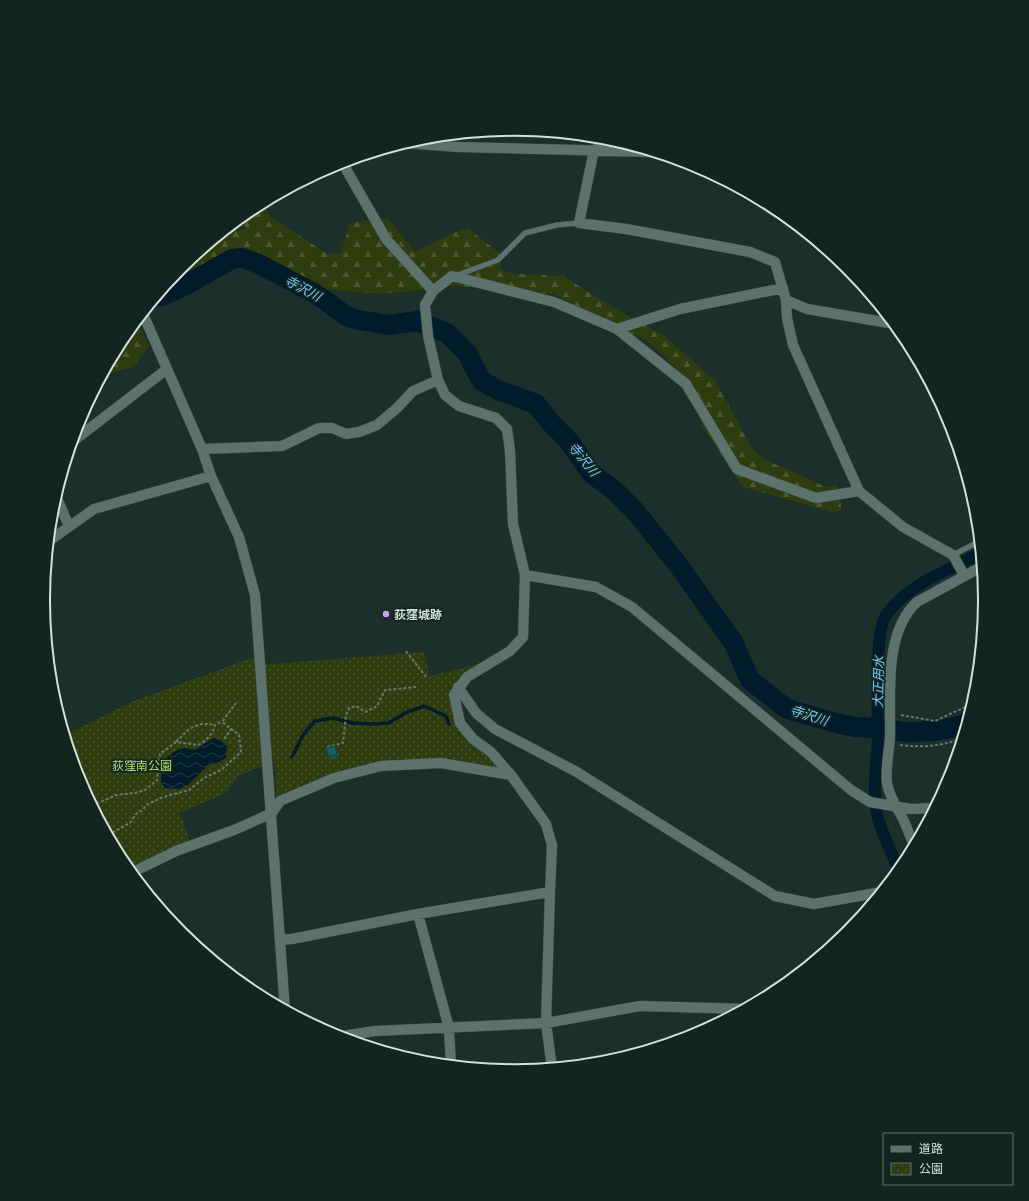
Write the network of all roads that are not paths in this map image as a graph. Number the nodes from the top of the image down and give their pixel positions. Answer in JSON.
{"nodes":[{"id":1,"x":597,"y":144,"type":"edge"},
{"id":2,"x":426,"y":145,"type":"edge"},
{"id":3,"x":596,"y":150,"type":"junction"},
{"id":4,"x":632,"y":151,"type":"edge"},
{"id":5,"x":345,"y":168,"type":"edge"},
{"id":6,"x":579,"y":223,"type":"junction"},
{"id":7,"x":452,"y":276,"type":"junction"},
{"id":8,"x":783,"y":288,"type":"junction"},
{"id":9,"x":433,"y":291,"type":"junction"},
{"id":10,"x":786,"y":300,"type":"junction"},
{"id":11,"x":145,"y":319,"type":"edge"},
{"id":12,"x":886,"y":323,"type":"edge"},
{"id":13,"x":617,"y":329,"type":"junction"},
{"id":14,"x":167,"y":369,"type":"junction"},
{"id":15,"x":438,"y":380,"type":"junction"},
{"id":16,"x":81,"y":435,"type":"edge"},
{"id":17,"x":202,"y":450,"type":"junction"},
{"id":18,"x":211,"y":476,"type":"junction"},
{"id":19,"x":859,"y":491,"type":"junction"},
{"id":20,"x":60,"y":505,"type":"edge"},
{"id":21,"x":69,"y":526,"type":"junction"},
{"id":22,"x":55,"y":536,"type":"edge"},
{"id":23,"x":975,"y":544,"type":"edge"},
{"id":24,"x":954,"y":556,"type":"junction"},
{"id":25,"x":978,"y":568,"type":"edge"},
{"id":26,"x":963,"y":573,"type":"junction"},
{"id":27,"x":525,"y":575,"type":"junction"},
{"id":28,"x":458,"y":687,"type":"junction"},
{"id":29,"x":511,"y":774,"type":"junction"},
{"id":30,"x":892,"y":806,"type":"junction"},
{"id":31,"x":930,"y":808,"type":"edge"},
{"id":32,"x":272,"y":813,"type":"junction"},
{"id":33,"x":911,"y":843,"type":"edge"},
{"id":34,"x":136,"y":870,"type":"edge"},
{"id":35,"x":550,"y":892,"type":"junction"},
{"id":36,"x":875,"y":893,"type":"edge"},
{"id":37,"x":418,"y":914,"type":"junction"},
{"id":38,"x":280,"y":940,"type":"junction"},
{"id":39,"x":285,"y":1004,"type":"edge"},
{"id":40,"x":736,"y":1009,"type":"edge"},
{"id":41,"x":546,"y":1023,"type":"junction"},
{"id":42,"x":449,"y":1028,"type":"junction"},
{"id":43,"x":350,"y":1035,"type":"edge"},
{"id":44,"x":451,"y":1060,"type":"edge"},
{"id":45,"x":551,"y":1063,"type":"edge"}],
"edges":[{"from":1,"to":3,"type":"street"},
{"from":2,"to":3,"type":"street"},
{"from":3,"to":4,"type":"street"},
{"from":3,"to":6,"type":"street"},
{"from":5,"to":9,"type":"street"},
{"from":6,"to":7,"type":"lane"},
{"from":6,"to":8,"type":"street"},
{"from":7,"to":9,"type":"street"},
{"from":7,"to":13,"type":"street"},
{"from":8,"to":10,"type":"street"},
{"from":8,"to":13,"type":"street"},
{"from":9,"to":15,"type":"street"},
{"from":10,"to":12,"type":"street"},
{"from":10,"to":19,"type":"street"},
{"from":11,"to":14,"type":"street"},
{"from":13,"to":19,"type":"street"},
{"from":14,"to":16,"type":"street"},
{"from":14,"to":17,"type":"street"},
{"from":15,"to":17,"type":"street"},
{"from":15,"to":27,"type":"street"},
{"from":17,"to":18,"type":"street"},
{"from":18,"to":21,"type":"street"},
{"from":18,"to":32,"type":"street"},
{"from":19,"to":24,"type":"street"},
{"from":20,"to":21,"type":"street"},
{"from":21,"to":22,"type":"street"},
{"from":23,"to":24,"type":"lane"},
{"from":24,"to":26,"type":"street"},
{"from":25,"to":26,"type":"street"},
{"from":26,"to":30,"type":"street"},
{"from":27,"to":28,"type":"street"},
{"from":27,"to":30,"type":"street"},
{"from":28,"to":29,"type":"street"},
{"from":28,"to":36,"type":"street"},
{"from":29,"to":32,"type":"street"},
{"from":29,"to":35,"type":"street"},
{"from":30,"to":31,"type":"street"},
{"from":30,"to":33,"type":"street"},
{"from":32,"to":34,"type":"street"},
{"from":32,"to":38,"type":"street"},
{"from":35,"to":37,"type":"street"},
{"from":35,"to":41,"type":"street"},
{"from":37,"to":38,"type":"street"},
{"from":37,"to":42,"type":"street"},
{"from":38,"to":39,"type":"street"},
{"from":40,"to":41,"type":"street"},
{"from":41,"to":42,"type":"street"},
{"from":41,"to":45,"type":"street"},
{"from":42,"to":43,"type":"street"},
{"from":42,"to":44,"type":"street"}]}
